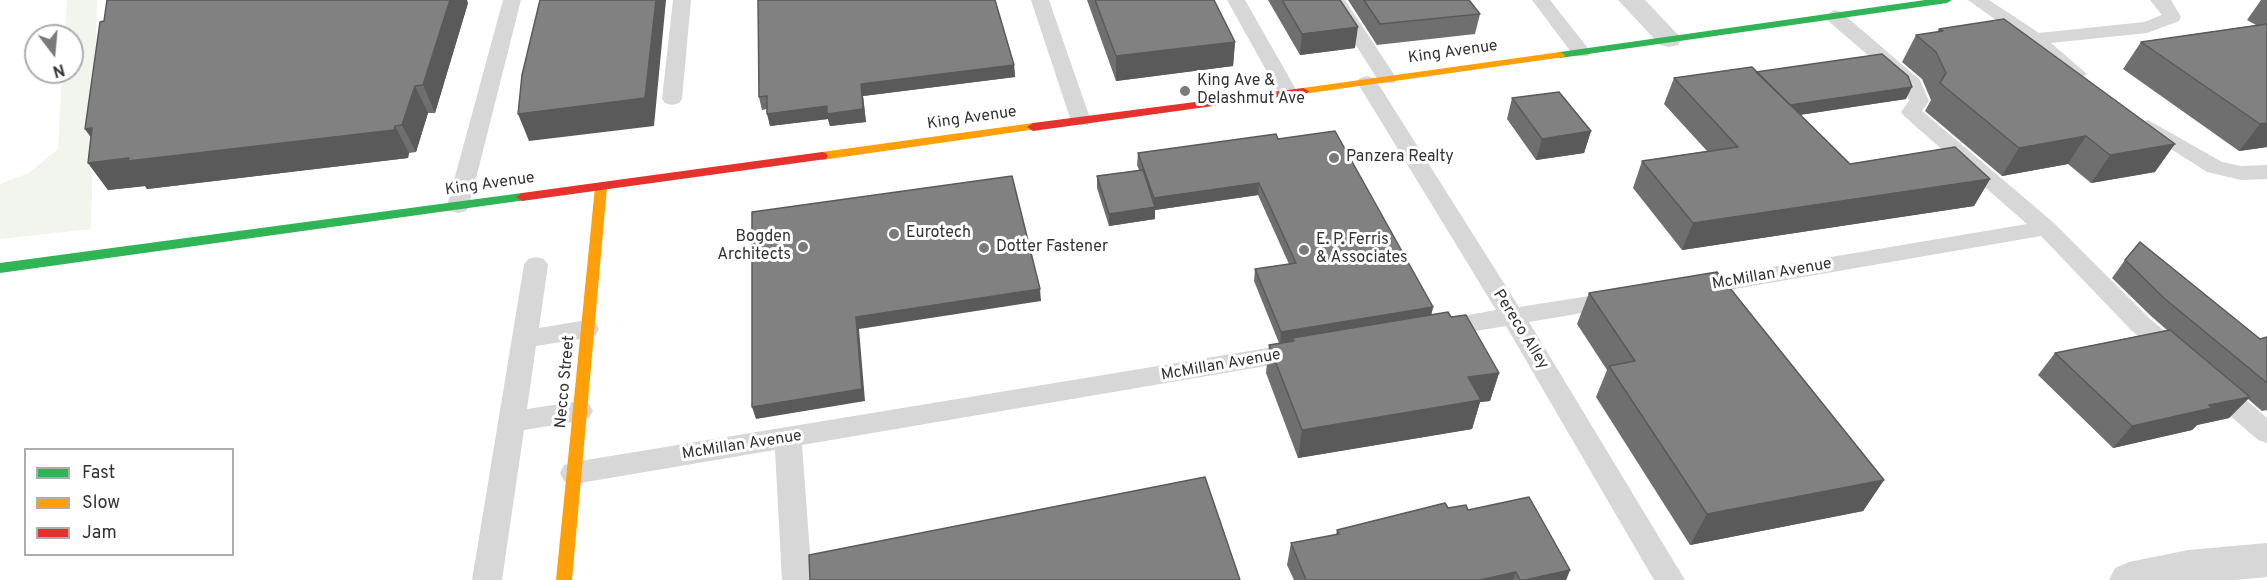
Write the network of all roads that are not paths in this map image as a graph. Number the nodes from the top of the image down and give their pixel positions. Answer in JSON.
{"nodes":[{"id":1,"x":512,"y":0,"type":"edge"},
{"id":2,"x":682,"y":0,"type":"edge"},
{"id":3,"x":1040,"y":0,"type":"edge"},
{"id":4,"x":1236,"y":0,"type":"edge"},
{"id":5,"x":1336,"y":0,"type":"edge"},
{"id":6,"x":1541,"y":0,"type":"edge"},
{"id":7,"x":1631,"y":0,"type":"edge"},
{"id":8,"x":1947,"y":0,"type":"edge"},
{"id":9,"x":1977,"y":0,"type":"edge"},
{"id":10,"x":2159,"y":0,"type":"edge"},
{"id":11,"x":1834,"y":16,"type":"junction"},
{"id":12,"x":1669,"y":39,"type":"junction"},
{"id":13,"x":2035,"y":39,"type":"junction"},
{"id":14,"x":1581,"y":52,"type":"junction"},
{"id":15,"x":1377,"y":81,"type":"junction"},
{"id":16,"x":2092,"y":84,"type":"edge"},
{"id":17,"x":1288,"y":93,"type":"junction"},
{"id":18,"x":672,"y":99,"type":"dead end"},
{"id":19,"x":2128,"y":111,"type":"edge"},
{"id":20,"x":1081,"y":121,"type":"junction"},
{"id":21,"x":2267,"y":172,"type":"edge"},
{"id":22,"x":601,"y":187,"type":"junction"},
{"id":23,"x":458,"y":206,"type":"junction"},
{"id":24,"x":2046,"y":228,"type":"junction"},
{"id":25,"x":536,"y":265,"type":"dead end"},
{"id":26,"x":0,"y":268,"type":"edge"},
{"id":27,"x":1668,"y":292,"type":"edge"},
{"id":28,"x":1633,"y":298,"type":"edge"},
{"id":29,"x":1510,"y":315,"type":"junction"},
{"id":30,"x":587,"y":329,"type":"junction"},
{"id":31,"x":1416,"y":332,"type":"edge"},
{"id":32,"x":524,"y":339,"type":"junction"},
{"id":33,"x":1323,"y":348,"type":"edge"},
{"id":34,"x":580,"y":411,"type":"junction"},
{"id":35,"x":512,"y":422,"type":"junction"},
{"id":36,"x":2267,"y":433,"type":"edge"},
{"id":37,"x":788,"y":439,"type":"junction"},
{"id":38,"x":574,"y":473,"type":"junction"},
{"id":39,"x":2267,"y":560,"type":"edge"},
{"id":40,"x":487,"y":580,"type":"edge"},
{"id":41,"x":564,"y":580,"type":"edge"},
{"id":42,"x":797,"y":580,"type":"edge"},
{"id":43,"x":1670,"y":580,"type":"edge"},
{"id":44,"x":2129,"y":580,"type":"edge"}],
"edges":[{"from":1,"to":23,"type":"lane"},
{"from":2,"to":18,"type":"lane"},
{"from":3,"to":20,"type":"lane"},
{"from":4,"to":17,"type":"lane"},
{"from":5,"to":15,"type":"lane","name":"Pereco Alley"},
{"from":6,"to":14,"type":"lane"},
{"from":7,"to":12,"type":"street"},
{"from":8,"to":11,"type":"street","name":"King Avenue"},
{"from":9,"to":13,"type":"lane"},
{"from":10,"to":13,"type":"lane"},
{"from":11,"to":12,"type":"street","name":"King Avenue"},
{"from":11,"to":24,"type":"lane"},
{"from":12,"to":14,"type":"street","name":"King Avenue"},
{"from":13,"to":16,"type":"lane"},
{"from":14,"to":15,"type":"street","name":"King Avenue"},
{"from":15,"to":17,"type":"street","name":"King Avenue"},
{"from":15,"to":29,"type":"lane","name":"Pereco Alley"},
{"from":17,"to":20,"type":"street","name":"King Avenue"},
{"from":19,"to":21,"type":"lane"},
{"from":20,"to":22,"type":"street","name":"King Avenue"},
{"from":22,"to":23,"type":"street","name":"King Avenue"},
{"from":22,"to":30,"type":"street","name":"Necco Street"},
{"from":23,"to":26,"type":"street","name":"King Avenue"},
{"from":24,"to":27,"type":"lane","name":"McMillan Avenue"},
{"from":24,"to":36,"type":"lane"},
{"from":25,"to":32,"type":"lane"},
{"from":28,"to":29,"type":"lane"},
{"from":29,"to":31,"type":"lane"},
{"from":29,"to":43,"type":"lane","name":"Pereco Alley"},
{"from":30,"to":32,"type":"lane"},
{"from":30,"to":34,"type":"street","name":"Necco Street"},
{"from":32,"to":35,"type":"lane"},
{"from":33,"to":37,"type":"lane","name":"McMillan Avenue"},
{"from":34,"to":35,"type":"lane"},
{"from":34,"to":38,"type":"street","name":"Necco Street"},
{"from":35,"to":40,"type":"lane"},
{"from":37,"to":38,"type":"lane","name":"McMillan Avenue"},
{"from":37,"to":42,"type":"lane"},
{"from":38,"to":41,"type":"street","name":"Necco Street"},
{"from":39,"to":44,"type":"street"}]}
